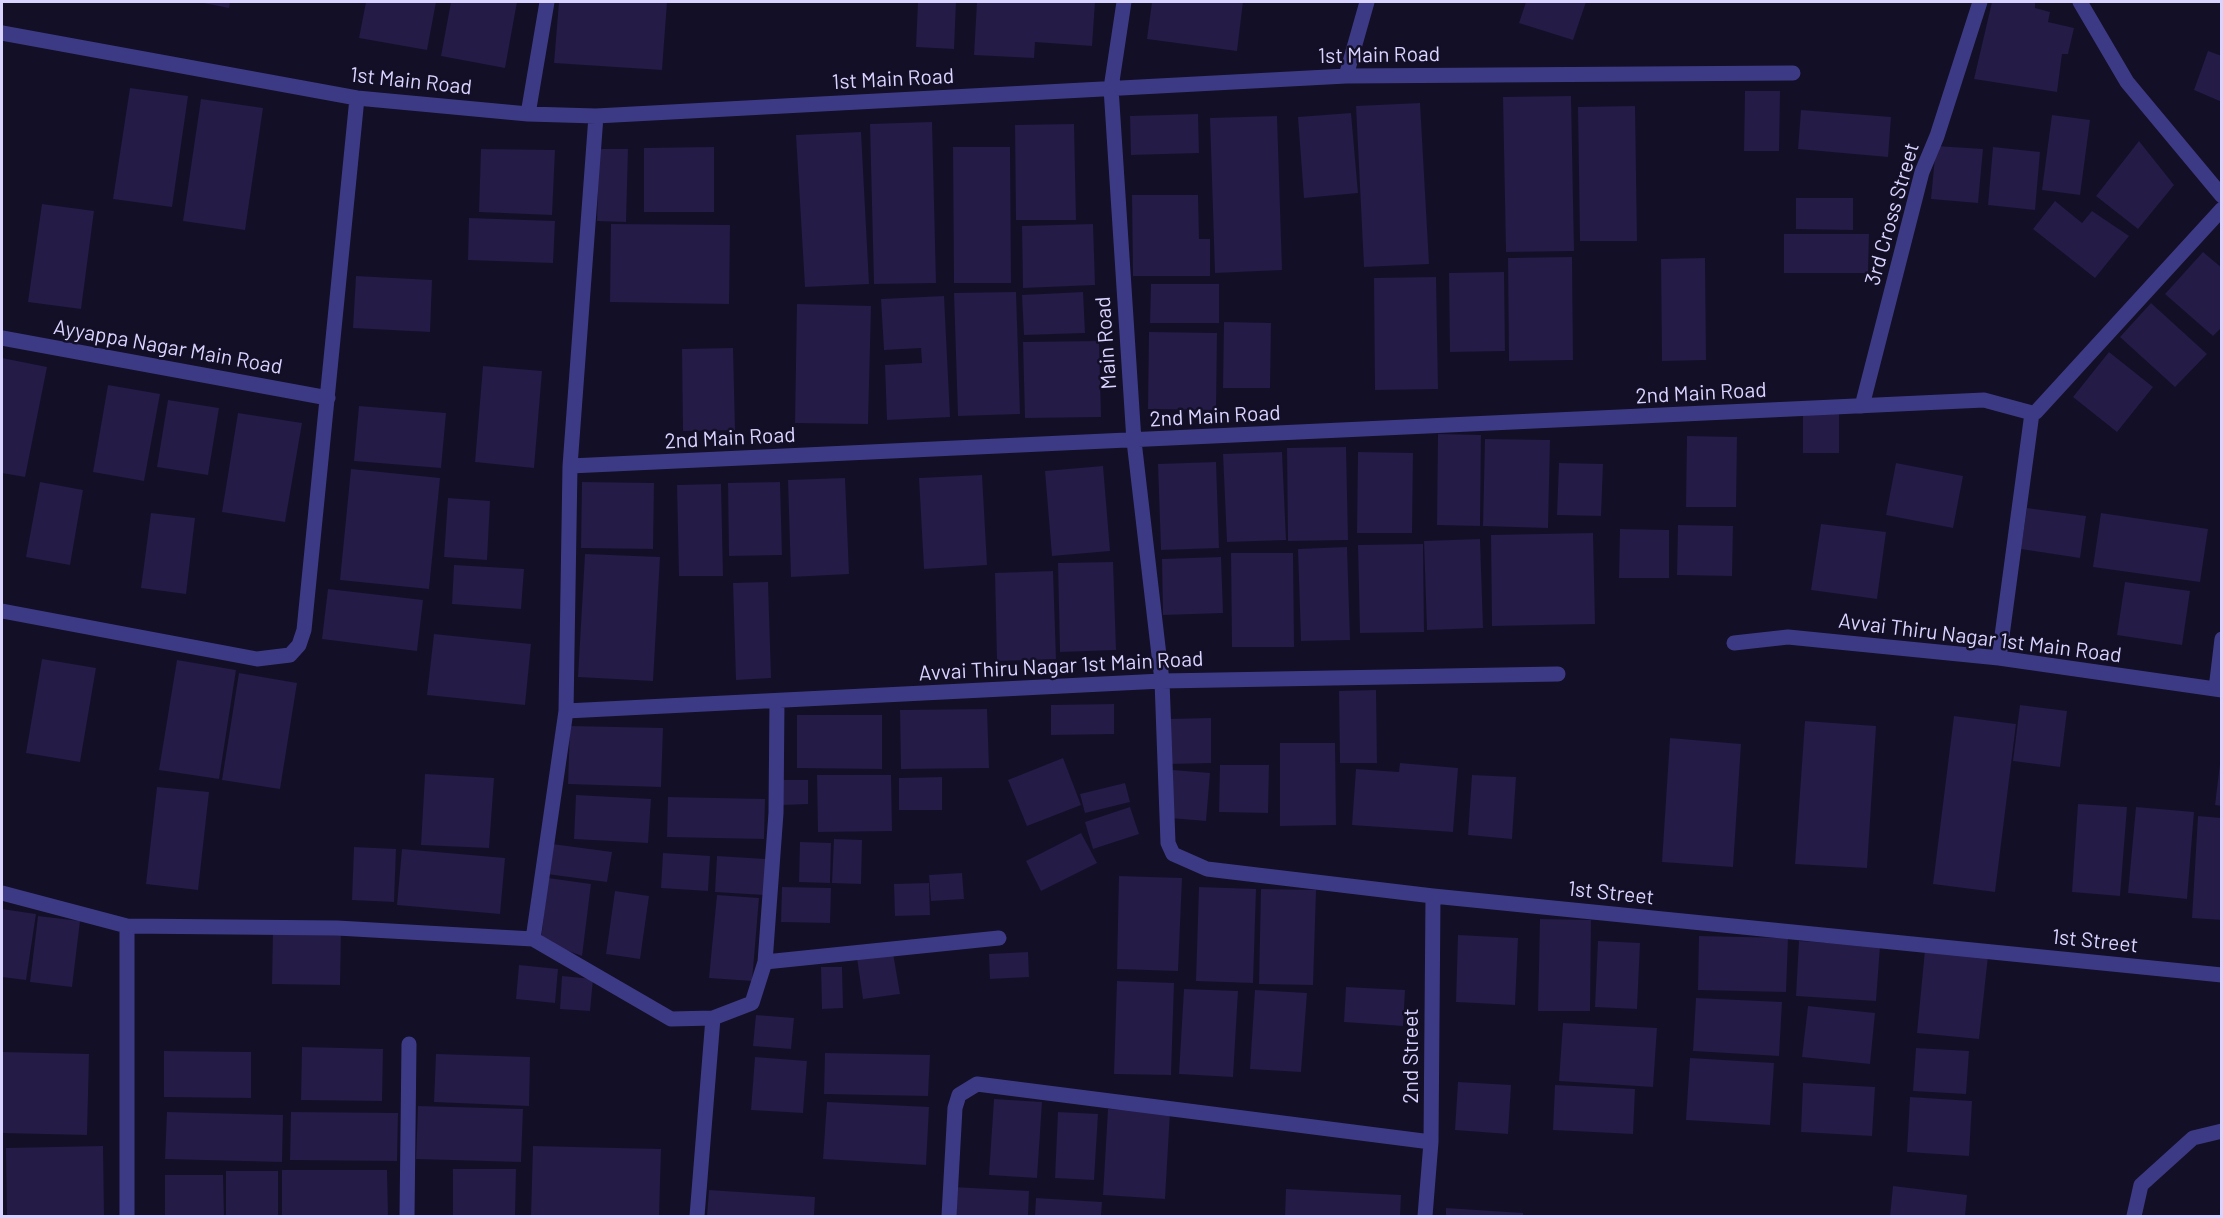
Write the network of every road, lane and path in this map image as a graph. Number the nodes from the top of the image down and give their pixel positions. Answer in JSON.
{"nodes":[{"id":1,"x":547,"y":2,"type":"edge"},
{"id":2,"x":1124,"y":2,"type":"edge"},
{"id":3,"x":1367,"y":2,"type":"edge"},
{"id":4,"x":1980,"y":2,"type":"edge"},
{"id":5,"x":2080,"y":2,"type":"edge"},
{"id":6,"x":2,"y":33,"type":"edge"},
{"id":7,"x":1793,"y":72,"type":"dead end"},
{"id":8,"x":1346,"y":76,"type":"junction"},
{"id":9,"x":1111,"y":88,"type":"junction"},
{"id":10,"x":357,"y":98,"type":"junction"},
{"id":11,"x":528,"y":114,"type":"junction"},
{"id":12,"x":596,"y":116,"type":"junction"},
{"id":13,"x":2222,"y":196,"type":"edge"},
{"id":14,"x":2222,"y":209,"type":"edge"},
{"id":15,"x":2,"y":338,"type":"edge"},
{"id":16,"x":327,"y":398,"type":"junction"},
{"id":17,"x":1862,"y":406,"type":"junction"},
{"id":18,"x":2032,"y":413,"type":"junction"},
{"id":19,"x":1134,"y":441,"type":"junction"},
{"id":20,"x":570,"y":466,"type":"junction"},
{"id":21,"x":2,"y":611,"type":"edge"},
{"id":22,"x":2222,"y":639,"type":"edge"},
{"id":23,"x":1734,"y":643,"type":"dead end"},
{"id":24,"x":1999,"y":658,"type":"junction"},
{"id":25,"x":1558,"y":674,"type":"dead end"},
{"id":26,"x":1162,"y":681,"type":"junction"},
{"id":27,"x":2219,"y":690,"type":"edge"},
{"id":28,"x":777,"y":701,"type":"junction"},
{"id":29,"x":566,"y":711,"type":"junction"},
{"id":30,"x":2,"y":893,"type":"edge"},
{"id":31,"x":1433,"y":896,"type":"junction"},
{"id":32,"x":127,"y":926,"type":"junction"},
{"id":33,"x":999,"y":938,"type":"dead end"},
{"id":34,"x":533,"y":939,"type":"junction"},
{"id":35,"x":765,"y":962,"type":"junction"},
{"id":36,"x":2222,"y":975,"type":"edge"},
{"id":37,"x":713,"y":1018,"type":"junction"},
{"id":38,"x":409,"y":1044,"type":"dead end"},
{"id":39,"x":2222,"y":1131,"type":"edge"},
{"id":40,"x":1431,"y":1142,"type":"junction"},
{"id":41,"x":127,"y":1216,"type":"edge"},
{"id":42,"x":407,"y":1216,"type":"edge"},
{"id":43,"x":697,"y":1216,"type":"edge"},
{"id":44,"x":949,"y":1216,"type":"edge"},
{"id":45,"x":1425,"y":1216,"type":"edge"},
{"id":46,"x":2134,"y":1216,"type":"edge"}],
"edges":[{"from":1,"to":11,"type":"street"},
{"from":2,"to":9,"type":"street","name":"Main Road"},
{"from":3,"to":8,"type":"street"},
{"from":4,"to":17,"type":"street","name":"3rd Cross Street"},
{"from":5,"to":13,"type":"street"},
{"from":6,"to":10,"type":"street","name":"1st Main Road"},
{"from":7,"to":8,"type":"street","name":"1st Main Road"},
{"from":8,"to":9,"type":"street","name":"1st Main Road"},
{"from":9,"to":12,"type":"street","name":"1st Main Road"},
{"from":9,"to":19,"type":"street","name":"Main Road"},
{"from":10,"to":11,"type":"street","name":"1st Main Road"},
{"from":10,"to":16,"type":"street"},
{"from":11,"to":12,"type":"street","name":"1st Main Road"},
{"from":12,"to":20,"type":"street"},
{"from":14,"to":18,"type":"street"},
{"from":15,"to":16,"type":"street","name":"Ayyappa Nagar Main Road"},
{"from":16,"to":21,"type":"street"},
{"from":17,"to":18,"type":"street","name":"2nd Main Road"},
{"from":17,"to":19,"type":"street","name":"2nd Main Road"},
{"from":18,"to":24,"type":"street"},
{"from":19,"to":20,"type":"street","name":"2nd Main Road"},
{"from":19,"to":26,"type":"street","name":"Main Road"},
{"from":20,"to":29,"type":"street"},
{"from":22,"to":27,"type":"street"},
{"from":23,"to":24,"type":"street","name":"Avvai Thiru Nagar 1st Main Road"},
{"from":24,"to":27,"type":"street","name":"Avvai Thiru Nagar 1st Main Road"},
{"from":25,"to":26,"type":"street","name":"Avvai Thiru Nagar 1st Main Road"},
{"from":26,"to":28,"type":"street","name":"Avvai Thiru Nagar 1st Main Road"},
{"from":26,"to":31,"type":"street","name":"1st Street"},
{"from":28,"to":29,"type":"street","name":"Avvai Thiru Nagar 1st Main Road"},
{"from":28,"to":35,"type":"street"},
{"from":29,"to":34,"type":"street"},
{"from":30,"to":32,"type":"street"},
{"from":31,"to":36,"type":"street","name":"1st Street"},
{"from":31,"to":40,"type":"street","name":"2nd Street"},
{"from":32,"to":34,"type":"street"},
{"from":32,"to":41,"type":"street"},
{"from":33,"to":35,"type":"street"},
{"from":34,"to":37,"type":"street"},
{"from":35,"to":37,"type":"street"},
{"from":37,"to":43,"type":"street"},
{"from":38,"to":42,"type":"street"},
{"from":39,"to":46,"type":"street"},
{"from":40,"to":44,"type":"street"},
{"from":40,"to":45,"type":"street","name":"2nd Street"}]}
